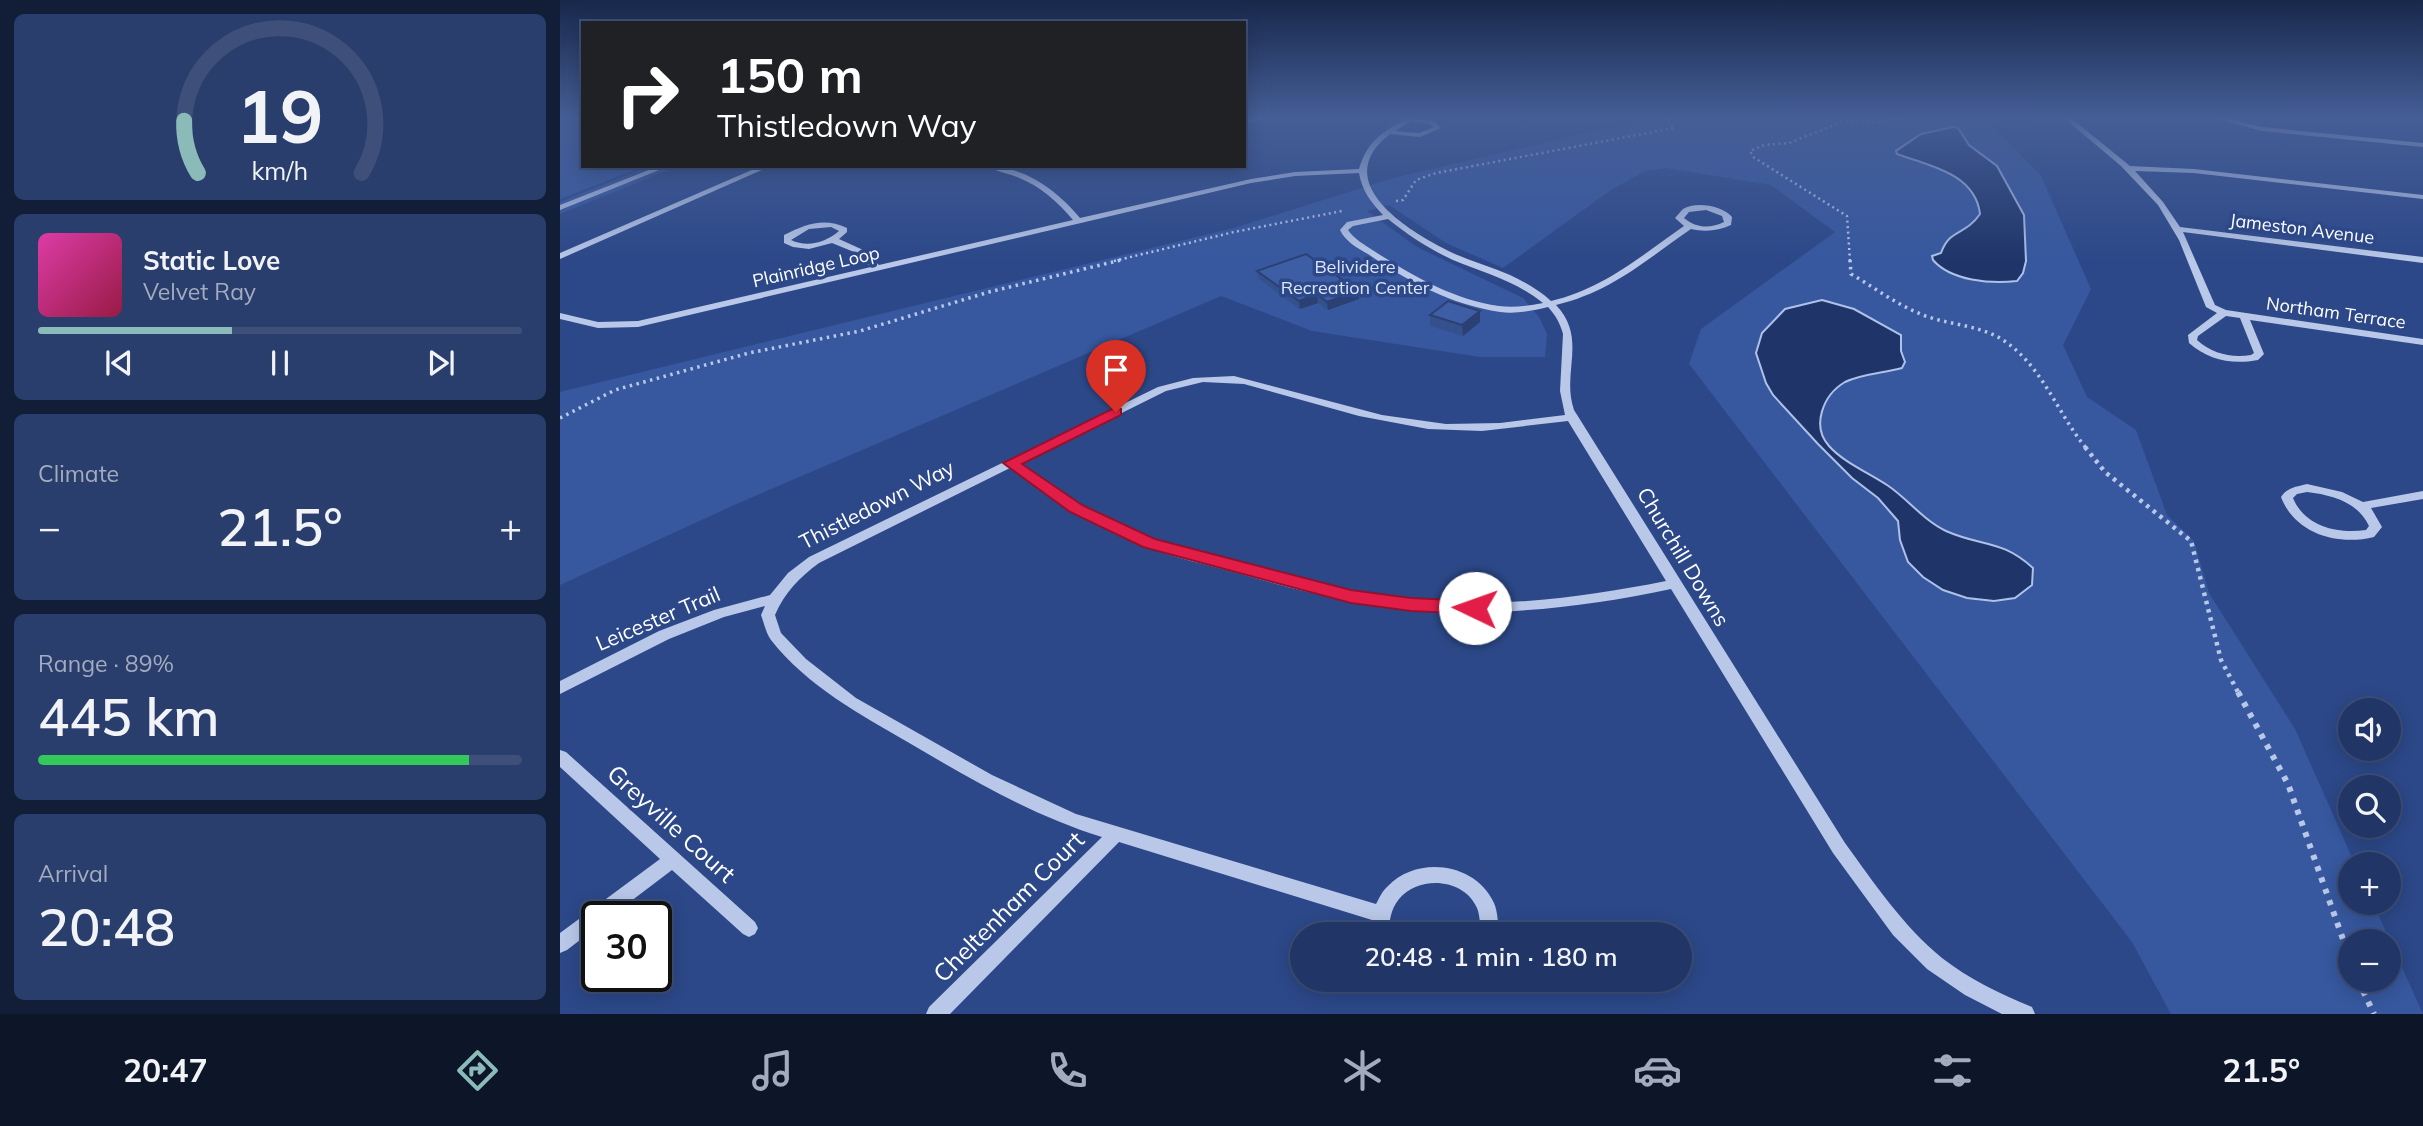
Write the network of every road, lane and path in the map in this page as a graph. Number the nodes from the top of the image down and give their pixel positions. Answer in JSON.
{"nodes":[{"id":1,"x":1363,"y":165,"type":"edge"},
{"id":2,"x":1478,"y":165,"type":"edge"},
{"id":3,"x":1768,"y":165,"type":"edge"},
{"id":4,"x":2125,"y":165,"type":"edge"},
{"id":5,"x":661,"y":168,"type":"edge"},
{"id":6,"x":763,"y":168,"type":"edge"},
{"id":7,"x":994,"y":168,"type":"edge"},
{"id":8,"x":2128,"y":168,"type":"junction"},
{"id":9,"x":1362,"y":171,"type":"junction"},
{"id":10,"x":2423,"y":197,"type":"edge"},
{"id":11,"x":1377,"y":204,"type":"junction"},
{"id":12,"x":560,"y":208,"type":"edge"},
{"id":13,"x":1389,"y":216,"type":"junction"},
{"id":14,"x":1078,"y":221,"type":"junction"},
{"id":15,"x":1690,"y":226,"type":"junction"},
{"id":16,"x":2177,"y":229,"type":"junction"},
{"id":17,"x":832,"y":240,"type":"junction"},
{"id":18,"x":560,"y":256,"type":"edge"},
{"id":19,"x":2423,"y":260,"type":"edge"},
{"id":20,"x":877,"y":269,"type":"junction"},
{"id":21,"x":1548,"y":303,"type":"junction"},
{"id":22,"x":2224,"y":313,"type":"junction"},
{"id":23,"x":560,"y":316,"type":"edge"},
{"id":24,"x":2244,"y":316,"type":"junction"},
{"id":25,"x":2423,"y":342,"type":"edge"},
{"id":26,"x":1572,"y":417,"type":"junction"},
{"id":27,"x":560,"y":418,"type":"edge"},
{"id":28,"x":1011,"y":463,"type":"junction"},
{"id":29,"x":2423,"y":495,"type":"edge"},
{"id":30,"x":2361,"y":506,"type":"junction"},
{"id":31,"x":1675,"y":584,"type":"junction"},
{"id":32,"x":775,"y":599,"type":"junction"},
{"id":33,"x":560,"y":688,"type":"edge"},
{"id":34,"x":560,"y":757,"type":"edge"},
{"id":35,"x":1116,"y":834,"type":"junction"},
{"id":36,"x":673,"y":859,"type":"junction"},
{"id":37,"x":1381,"y":914,"type":"junction"},
{"id":38,"x":1380,"y":922,"type":"edge"},
{"id":39,"x":1490,"y":922,"type":"edge"},
{"id":40,"x":749,"y":928,"type":"dead end"},
{"id":41,"x":2340,"y":929,"type":"edge"},
{"id":42,"x":560,"y":944,"type":"edge"},
{"id":43,"x":2364,"y":992,"type":"edge"},
{"id":44,"x":2002,"y":1009,"type":"edge"},
{"id":45,"x":936,"y":1014,"type":"edge"},
{"id":46,"x":2025,"y":1014,"type":"edge"},
{"id":47,"x":2374,"y":1014,"type":"edge"}],
"edges":[{"from":1,"to":9,"type":"street"},
{"from":2,"to":11,"type":"path"},
{"from":3,"to":41,"type":"path"},
{"from":4,"to":8,"type":"street"},
{"from":5,"to":12,"type":"street"},
{"from":6,"to":18,"type":"street"},
{"from":7,"to":14,"type":"street"},
{"from":8,"to":10,"type":"street"},
{"from":8,"to":16,"type":"street"},
{"from":9,"to":11,"type":"street","name":"Churchill Downs"},
{"from":9,"to":14,"type":"street","name":"Plainridge Loop"},
{"from":11,"to":13,"type":"street","name":"Churchill Downs"},
{"from":11,"to":27,"type":"path"},
{"from":13,"to":21,"type":"street","name":"Churchill Downs"},
{"from":13,"to":21,"type":"street"},
{"from":14,"to":20,"type":"street","name":"Plainridge Loop"},
{"from":15,"to":15,"type":"street"},
{"from":15,"to":21,"type":"street"},
{"from":16,"to":19,"type":"street","name":"Jameston Avenue"},
{"from":16,"to":22,"type":"street"},
{"from":17,"to":17,"type":"street"},
{"from":17,"to":20,"type":"street"},
{"from":20,"to":23,"type":"street","name":"Plainridge Loop"},
{"from":21,"to":26,"type":"street","name":"Churchill Downs"},
{"from":22,"to":24,"type":"street"},
{"from":22,"to":24,"type":"street"},
{"from":24,"to":25,"type":"street","name":"Northam Terrace"},
{"from":26,"to":28,"type":"street","name":"Thistledown Way"},
{"from":26,"to":31,"type":"street","name":"Churchill Downs"},
{"from":28,"to":31,"type":"street"},
{"from":28,"to":32,"type":"street","name":"Thistledown Way"},
{"from":29,"to":30,"type":"street"},
{"from":30,"to":30,"type":"street"},
{"from":31,"to":44,"type":"street","name":"Churchill Downs"},
{"from":32,"to":33,"type":"street","name":"Leicester Trail"},
{"from":32,"to":35,"type":"street"},
{"from":34,"to":36,"type":"street","name":"Greyville Court"},
{"from":35,"to":37,"type":"street"},
{"from":35,"to":45,"type":"street","name":"Cheltenham Court"},
{"from":36,"to":40,"type":"street","name":"Greyville Court"},
{"from":36,"to":42,"type":"street"},
{"from":37,"to":38,"type":"street"},
{"from":37,"to":39,"type":"street"},
{"from":43,"to":47,"type":"path"},
{"from":44,"to":46,"type":"street","name":"Churchill Downs"}]}
